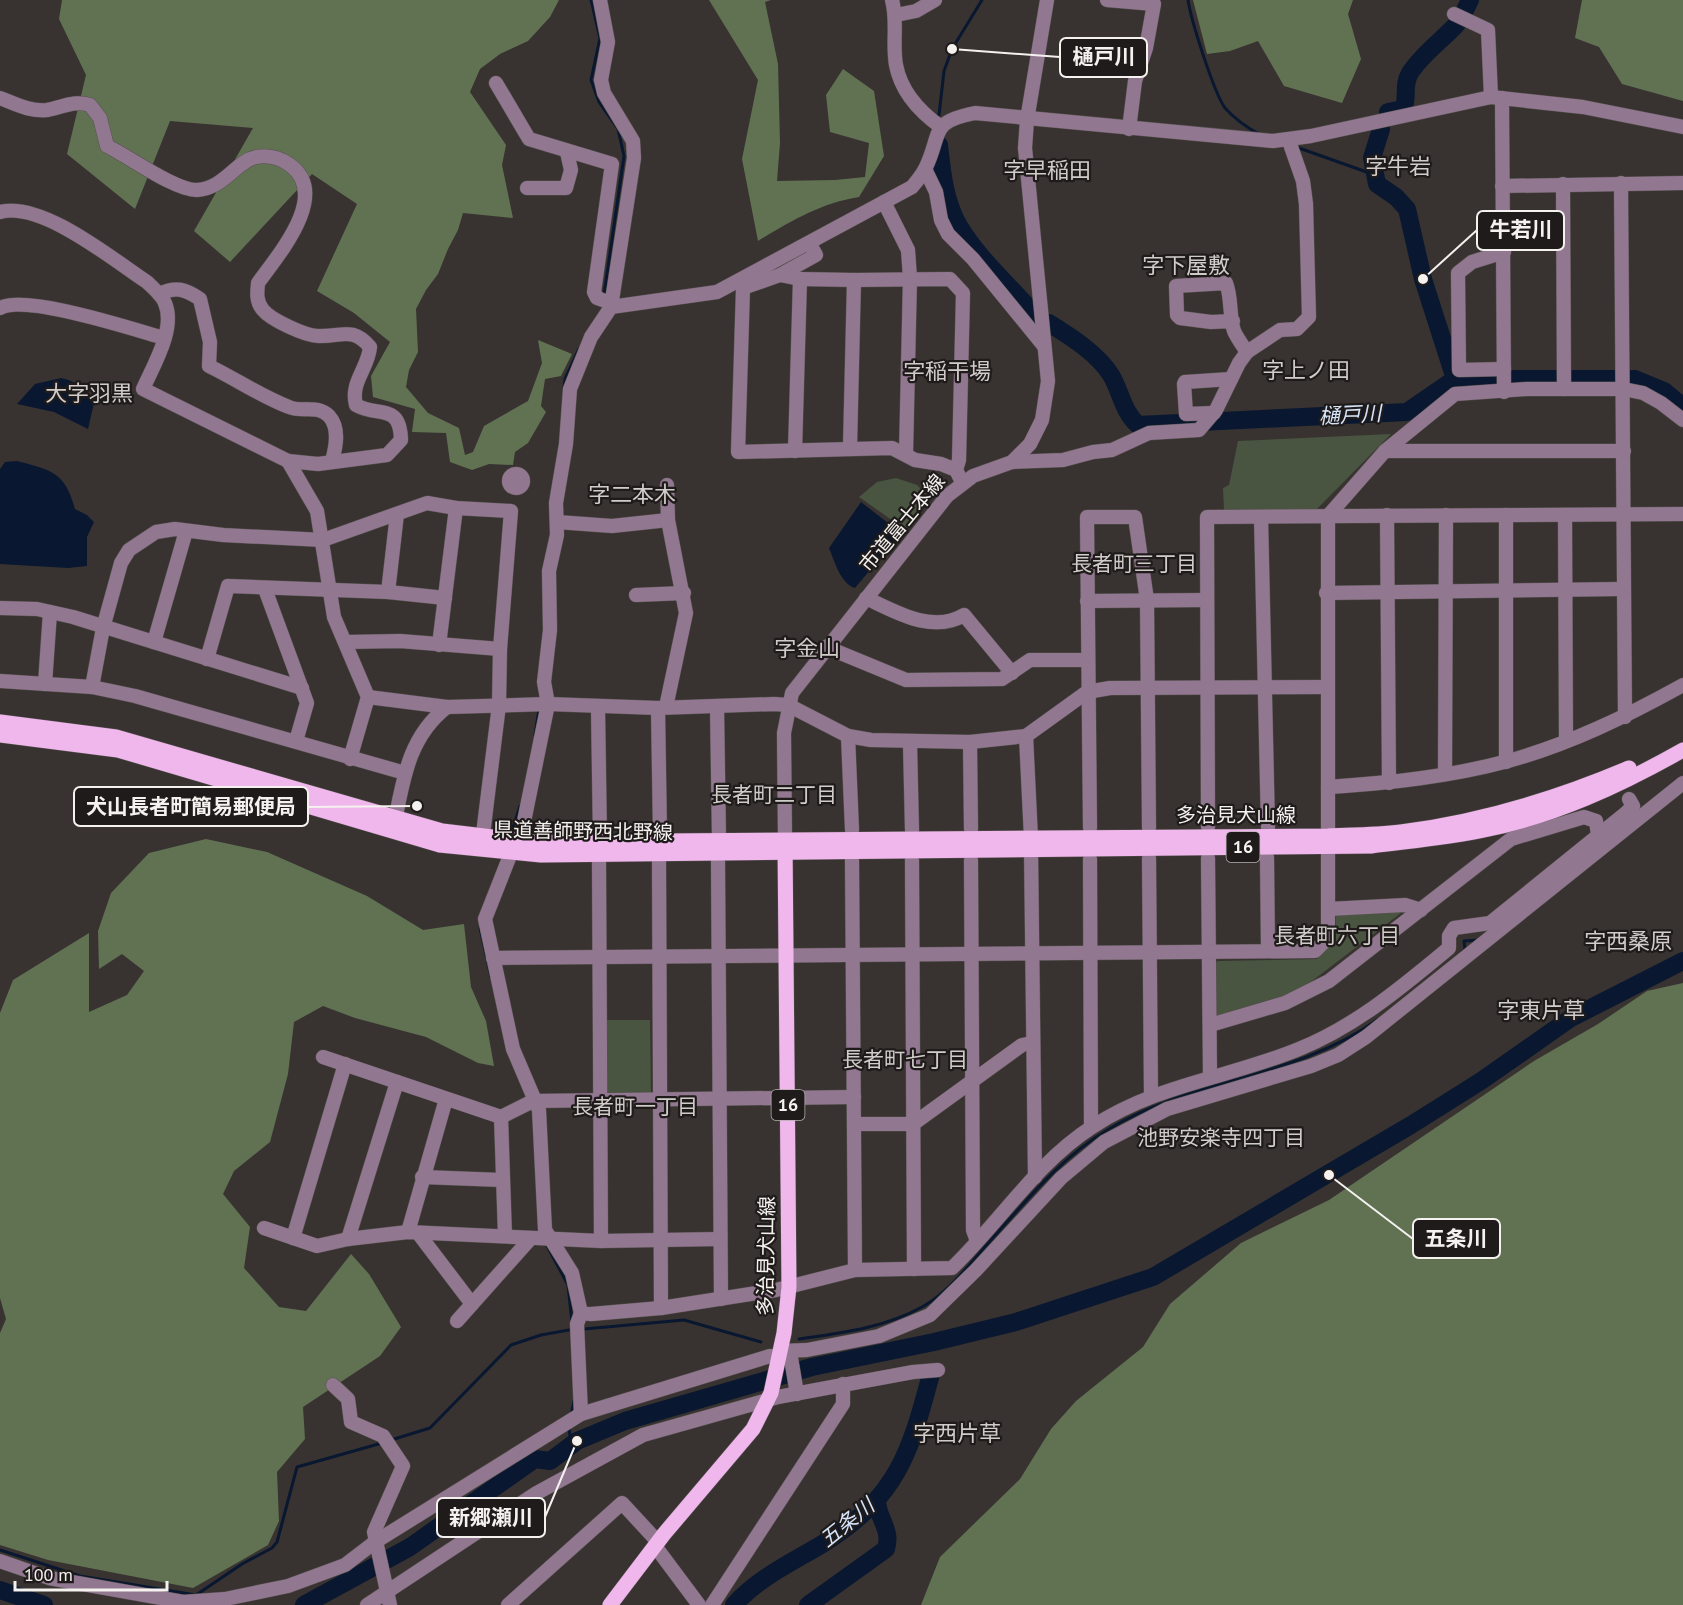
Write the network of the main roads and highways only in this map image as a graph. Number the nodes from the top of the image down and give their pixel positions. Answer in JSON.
{"nodes":[{"id":1,"x":0,"y":722,"type":"edge"},
{"id":2,"x":0,"y":735,"type":"edge"},
{"id":3,"x":1683,"y":741,"type":"edge"},
{"id":4,"x":1683,"y":750,"type":"edge"},
{"id":5,"x":394,"y":825,"type":"junction"},
{"id":6,"x":1328,"y":841,"type":"junction"},
{"id":7,"x":785,"y":845,"type":"junction"},
{"id":8,"x":509,"y":846,"type":"junction"},
{"id":9,"x":610,"y":1605,"type":"edge"}],
"edges":[{"from":1,"to":5,"type":"main road","name":"県道善師野西北野線"},
{"from":2,"to":5,"type":"main road","name":"県道善師野西北野線"},
{"from":3,"to":6,"type":"main road","name":"多治見犬山線","number":"16"},
{"from":4,"to":6,"type":"main road","name":"多治見犬山線","number":"16"},
{"from":5,"to":8,"type":"main road","name":"県道善師野西北野線"},
{"from":6,"to":7,"type":"main road","name":"多治見犬山線","number":"16"},
{"from":7,"to":8,"type":"main road","name":"県道善師野西北野線"},
{"from":7,"to":8,"type":"main road","name":"県道善師野西北野線"},
{"from":7,"to":9,"type":"main road","name":"多治見犬山線","number":"16"}]}
